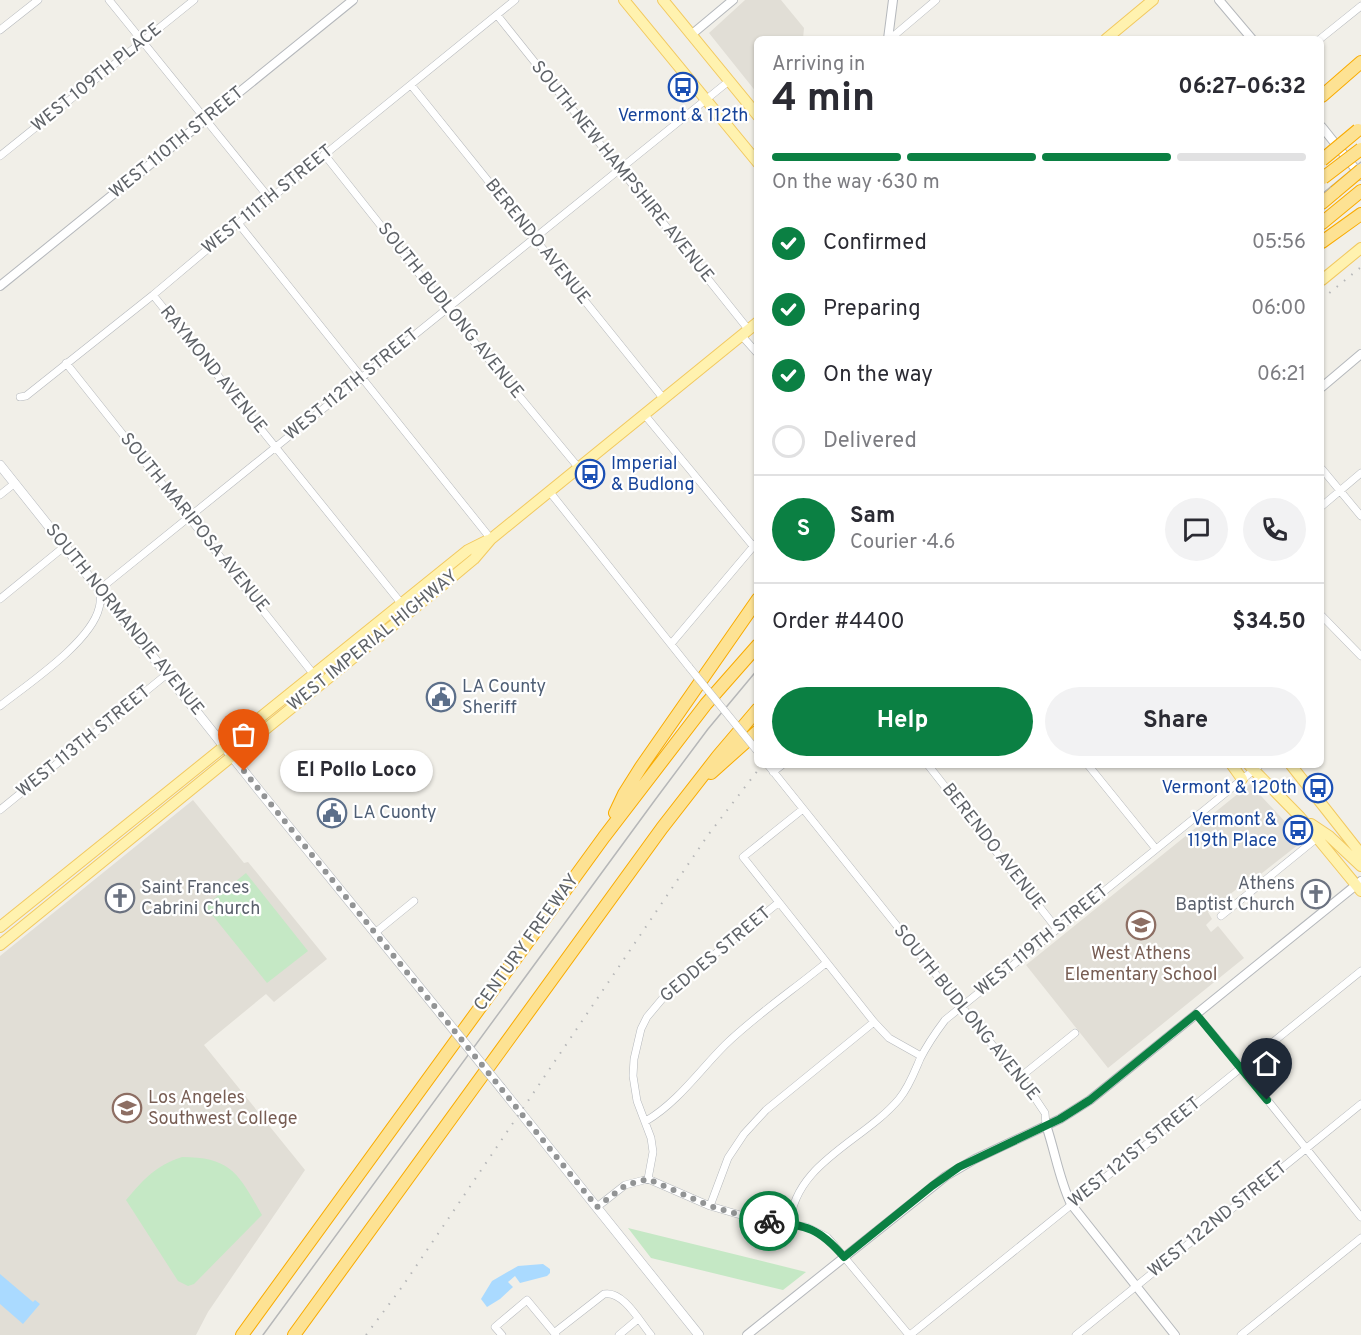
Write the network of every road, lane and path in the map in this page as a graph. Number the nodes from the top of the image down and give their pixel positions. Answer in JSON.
{"nodes":[{"id":1,"x":38,"y":0,"type":"edge"},
{"id":2,"x":109,"y":0,"type":"edge"},
{"id":3,"x":194,"y":0,"type":"edge"},
{"id":4,"x":353,"y":0,"type":"edge"},
{"id":5,"x":515,"y":0,"type":"edge"},
{"id":6,"x":624,"y":0,"type":"edge"},
{"id":7,"x":663,"y":0,"type":"edge"},
{"id":8,"x":733,"y":0,"type":"edge"},
{"id":9,"x":893,"y":0,"type":"edge"},
{"id":10,"x":936,"y":0,"type":"edge"},
{"id":11,"x":1153,"y":0,"type":"edge"},
{"id":12,"x":1219,"y":0,"type":"edge"},
{"id":13,"x":1361,"y":6,"type":"edge"},
{"id":14,"x":497,"y":15,"type":"junction"},
{"id":15,"x":0,"y":30,"type":"edge"},
{"id":16,"x":691,"y":34,"type":"junction"},
{"id":17,"x":889,"y":36,"type":"edge"},
{"id":18,"x":893,"y":36,"type":"edge"},
{"id":19,"x":1110,"y":36,"type":"edge"},
{"id":20,"x":1249,"y":36,"type":"edge"},
{"id":21,"x":1324,"y":36,"type":"edge"},
{"id":22,"x":142,"y":41,"type":"junction"},
{"id":23,"x":1361,"y":63,"type":"edge"},
{"id":24,"x":729,"y":81,"type":"junction"},
{"id":25,"x":411,"y":84,"type":"junction"},
{"id":26,"x":1324,"y":94,"type":"edge"},
{"id":27,"x":705,"y":100,"type":"junction"},
{"id":28,"x":754,"y":111,"type":"edge"},
{"id":29,"x":206,"y":119,"type":"junction"},
{"id":30,"x":1359,"y":129,"type":"edge"},
{"id":31,"x":1324,"y":130,"type":"edge"},
{"id":32,"x":1361,"y":149,"type":"edge"},
{"id":33,"x":324,"y":154,"type":"junction"},
{"id":34,"x":0,"y":156,"type":"edge"},
{"id":35,"x":754,"y":158,"type":"edge"},
{"id":36,"x":1324,"y":158,"type":"edge"},
{"id":37,"x":619,"y":168,"type":"junction"},
{"id":38,"x":1361,"y":170,"type":"edge"},
{"id":39,"x":1361,"y":176,"type":"edge"},
{"id":40,"x":1324,"y":177,"type":"edge"},
{"id":41,"x":1361,"y":191,"type":"edge"},
{"id":42,"x":270,"y":199,"type":"junction"},
{"id":43,"x":1324,"y":201,"type":"edge"},
{"id":44,"x":1361,"y":214,"type":"edge"},
{"id":45,"x":1324,"y":221,"type":"edge"},
{"id":46,"x":238,"y":223,"type":"junction"},
{"id":47,"x":533,"y":238,"type":"junction"},
{"id":48,"x":1324,"y":241,"type":"edge"},
{"id":49,"x":1361,"y":248,"type":"edge"},
{"id":50,"x":1324,"y":278,"type":"edge"},
{"id":51,"x":0,"y":286,"type":"edge"},
{"id":52,"x":153,"y":295,"type":"junction"},
{"id":53,"x":447,"y":309,"type":"junction"},
{"id":54,"x":754,"y":325,"type":"edge"},
{"id":55,"x":745,"y":332,"type":"junction"},
{"id":56,"x":754,"y":347,"type":"edge"},
{"id":57,"x":1361,"y":354,"type":"edge"},
{"id":58,"x":66,"y":363,"type":"junction"},
{"id":59,"x":361,"y":378,"type":"junction"},
{"id":60,"x":1324,"y":385,"type":"edge"},
{"id":61,"x":20,"y":397,"type":"dead end"},
{"id":62,"x":663,"y":398,"type":"junction"},
{"id":63,"x":644,"y":414,"type":"junction"},
{"id":64,"x":275,"y":448,"type":"junction"},
{"id":65,"x":0,"y":465,"type":"edge"},
{"id":66,"x":578,"y":467,"type":"junction"},
{"id":67,"x":1324,"y":472,"type":"edge"},
{"id":68,"x":1361,"y":473,"type":"edge"},
{"id":69,"x":15,"y":483,"type":"junction"},
{"id":70,"x":549,"y":491,"type":"junction"},
{"id":71,"x":1339,"y":491,"type":"junction"},
{"id":72,"x":0,"y":495,"type":"edge"},
{"id":73,"x":1324,"y":504,"type":"edge"},
{"id":74,"x":1361,"y":516,"type":"edge"},
{"id":75,"x":190,"y":517,"type":"junction"},
{"id":76,"x":490,"y":539,"type":"junction"},
{"id":77,"x":754,"y":543,"type":"edge"},
{"id":78,"x":754,"y":545,"type":"edge"},
{"id":79,"x":65,"y":546,"type":"junction"},
{"id":80,"x":468,"y":550,"type":"junction"},
{"id":81,"x":100,"y":589,"type":"junction"},
{"id":82,"x":0,"y":599,"type":"edge"},
{"id":83,"x":423,"y":601,"type":"junction"},
{"id":84,"x":401,"y":604,"type":"junction"},
{"id":85,"x":754,"y":605,"type":"edge"},
{"id":86,"x":409,"y":613,"type":"junction"},
{"id":87,"x":1324,"y":618,"type":"edge"},
{"id":88,"x":672,"y":644,"type":"junction"},
{"id":89,"x":754,"y":650,"type":"edge"},
{"id":90,"x":1361,"y":656,"type":"edge"},
{"id":91,"x":167,"y":674,"type":"junction"},
{"id":92,"x":313,"y":674,"type":"junction"},
{"id":93,"x":322,"y":683,"type":"junction"},
{"id":94,"x":0,"y":706,"type":"edge"},
{"id":95,"x":754,"y":714,"type":"edge"},
{"id":96,"x":754,"y":735,"type":"edge"},
{"id":97,"x":224,"y":746,"type":"junction"},
{"id":98,"x":754,"y":747,"type":"edge"},
{"id":99,"x":231,"y":755,"type":"junction"},
{"id":100,"x":770,"y":768,"type":"edge"},
{"id":101,"x":778,"y":768,"type":"edge"},
{"id":102,"x":930,"y":768,"type":"edge"},
{"id":103,"x":1090,"y":768,"type":"edge"},
{"id":104,"x":1234,"y":768,"type":"edge"},
{"id":105,"x":1253,"y":768,"type":"edge"},
{"id":106,"x":1255,"y":768,"type":"edge"},
{"id":107,"x":1293,"y":768,"type":"edge"},
{"id":108,"x":773,"y":772,"type":"junction"},
{"id":109,"x":1242,"y":779,"type":"junction"},
{"id":110,"x":684,"y":799,"type":"junction"},
{"id":111,"x":802,"y":809,"type":"junction"},
{"id":112,"x":0,"y":810,"type":"edge"},
{"id":113,"x":1300,"y":818,"type":"junction"},
{"id":114,"x":603,"y":837,"type":"junction"},
{"id":115,"x":1317,"y":838,"type":"junction"},
{"id":116,"x":1156,"y":849,"type":"junction"},
{"id":117,"x":1361,"y":855,"type":"edge"},
{"id":118,"x":1361,"y":866,"type":"edge"},
{"id":119,"x":1360,"y":885,"type":"edge"},
{"id":120,"x":414,"y":901,"type":"dead end"},
{"id":121,"x":778,"y":903,"type":"junction"},
{"id":122,"x":1221,"y":916,"type":"dead end"},
{"id":123,"x":0,"y":927,"type":"edge"},
{"id":124,"x":1057,"y":929,"type":"junction"},
{"id":125,"x":376,"y":932,"type":"junction"},
{"id":126,"x":0,"y":945,"type":"edge"},
{"id":127,"x":826,"y":963,"type":"junction"},
{"id":128,"x":1361,"y":970,"type":"edge"},
{"id":129,"x":961,"y":1006,"type":"junction"},
{"id":130,"x":1196,"y":1014,"type":"junction"},
{"id":131,"x":874,"y":1022,"type":"junction"},
{"id":132,"x":1075,"y":1033,"type":"dead end"},
{"id":133,"x":921,"y":1056,"type":"junction"},
{"id":134,"x":1241,"y":1067,"type":"junction"},
{"id":135,"x":1020,"y":1078,"type":"junction"},
{"id":136,"x":1361,"y":1104,"type":"edge"},
{"id":137,"x":646,"y":1121,"type":"junction"},
{"id":138,"x":1046,"y":1125,"type":"junction"},
{"id":139,"x":1306,"y":1149,"type":"junction"},
{"id":140,"x":648,"y":1179,"type":"junction"},
{"id":141,"x":1071,"y":1204,"type":"junction"},
{"id":142,"x":710,"y":1206,"type":"junction"},
{"id":143,"x":597,"y":1207,"type":"junction"},
{"id":144,"x":1361,"y":1217,"type":"edge"},
{"id":145,"x":790,"y":1224,"type":"junction"},
{"id":146,"x":1361,"y":1238,"type":"edge"},
{"id":147,"x":844,"y":1257,"type":"junction"},
{"id":148,"x":1136,"y":1286,"type":"junction"},
{"id":149,"x":638,"y":1319,"type":"junction"},
{"id":150,"x":555,"y":1334,"type":"edge"},
{"id":151,"x":242,"y":1335,"type":"edge"},
{"id":152,"x":294,"y":1335,"type":"edge"},
{"id":153,"x":502,"y":1335,"type":"edge"},
{"id":154,"x":619,"y":1335,"type":"edge"},
{"id":155,"x":651,"y":1335,"type":"edge"},
{"id":156,"x":699,"y":1335,"type":"edge"},
{"id":157,"x":747,"y":1335,"type":"edge"},
{"id":158,"x":909,"y":1335,"type":"edge"},
{"id":159,"x":1076,"y":1335,"type":"edge"},
{"id":160,"x":1175,"y":1335,"type":"edge"},
{"id":161,"x":1240,"y":1335,"type":"edge"}],
"edges":[{"from":1,"to":15,"type":"street"},
{"from":2,"to":22,"type":"street"},
{"from":3,"to":22,"type":"street","name":"WEST 109TH PLACE"},
{"from":4,"to":29,"type":"street","name":"WEST 110TH STREET"},
{"from":5,"to":14,"type":"street","name":"WEST 111TH STREET"},
{"from":6,"to":27,"type":"main road"},
{"from":7,"to":16,"type":"main road"},
{"from":8,"to":16,"type":"street"},
{"from":9,"to":17,"type":"street"},
{"from":10,"to":18,"type":"street"},
{"from":11,"to":19,"type":"main road"},
{"from":12,"to":20,"type":"street"},
{"from":13,"to":21,"type":"street"},
{"from":14,"to":25,"type":"street","name":"WEST 111TH STREET"},
{"from":14,"to":37,"type":"street","name":"SOUTH NEW HAMPSHIRE AVENUE"},
{"from":16,"to":24,"type":"main road"},
{"from":22,"to":29,"type":"street"},
{"from":22,"to":34,"type":"street","name":"WEST 109TH PLACE"},
{"from":23,"to":26,"type":"highway"},
{"from":24,"to":27,"type":"street","name":"WEST 112TH STREET"},
{"from":24,"to":28,"type":"main road"},
{"from":25,"to":33,"type":"street","name":"WEST 111TH STREET"},
{"from":25,"to":47,"type":"street","name":"BERENDO AVENUE"},
{"from":27,"to":35,"type":"main road"},
{"from":27,"to":37,"type":"street","name":"WEST 112TH STREET"},
{"from":29,"to":42,"type":"street"},
{"from":29,"to":51,"type":"street","name":"WEST 110TH STREET"},
{"from":30,"to":36,"type":"highway","bridge":true},
{"from":31,"to":39,"type":"street"},
{"from":32,"to":40,"type":"highway","bridge":true},
{"from":33,"to":42,"type":"street","name":"WEST 111TH STREET"},
{"from":33,"to":53,"type":"street","name":"SOUTH BUDLONG AVENUE"},
{"from":37,"to":47,"type":"street","name":"WEST 112TH STREET"},
{"from":37,"to":55,"type":"street","name":"SOUTH NEW HAMPSHIRE AVENUE"},
{"from":38,"to":43,"type":"highway","bridge":true},
{"from":41,"to":45,"type":"highway"},
{"from":42,"to":46,"type":"street","name":"WEST 111TH STREET"},
{"from":44,"to":48,"type":"highway"},
{"from":46,"to":52,"type":"street","name":"WEST 111TH STREET"},
{"from":46,"to":59,"type":"street"},
{"from":47,"to":53,"type":"street","name":"WEST 112TH STREET"},
{"from":47,"to":62,"type":"street","name":"BERENDO AVENUE"},
{"from":49,"to":50,"type":"main road"},
{"from":52,"to":58,"type":"street","name":"WEST 111TH STREET"},
{"from":52,"to":64,"type":"street","name":"RAYMOND AVENUE"},
{"from":53,"to":59,"type":"street","name":"WEST 112TH STREET"},
{"from":53,"to":66,"type":"street","name":"SOUTH BUDLONG AVENUE"},
{"from":54,"to":55,"type":"main road","name":"WEST IMPERIAL HIGHWAY"},
{"from":55,"to":56,"type":"street","name":"SOUTH NEW HAMPSHIRE AVENUE"},
{"from":55,"to":62,"type":"main road","name":"WEST IMPERIAL HIGHWAY"},
{"from":57,"to":60,"type":"street"},
{"from":58,"to":61,"type":"street","name":"WEST 111TH STREET"},
{"from":58,"to":75,"type":"street","name":"SOUTH MARIPOSA AVENUE"},
{"from":59,"to":64,"type":"street","name":"WEST 112TH STREET"},
{"from":59,"to":76,"type":"street"},
{"from":62,"to":63,"type":"main road","name":"WEST IMPERIAL HIGHWAY"},
{"from":63,"to":66,"type":"main road","name":"WEST IMPERIAL HIGHWAY"},
{"from":63,"to":77,"type":"street"},
{"from":64,"to":75,"type":"street","name":"WEST 112TH STREET"},
{"from":64,"to":84,"type":"street","name":"RAYMOND AVENUE"},
{"from":65,"to":69,"type":"main road","name":"SOUTH NORMANDIE AVENUE"},
{"from":66,"to":70,"type":"main road","name":"WEST IMPERIAL HIGHWAY"},
{"from":67,"to":71,"type":"street"},
{"from":68,"to":71,"type":"street"},
{"from":69,"to":72,"type":"street"},
{"from":69,"to":79,"type":"main road","name":"SOUTH NORMANDIE AVENUE"},
{"from":70,"to":76,"type":"main road","name":"WEST IMPERIAL HIGHWAY"},
{"from":70,"to":88,"type":"street"},
{"from":71,"to":73,"type":"street"},
{"from":71,"to":74,"type":"street"},
{"from":75,"to":81,"type":"street","name":"WEST 112TH STREET"},
{"from":75,"to":92,"type":"street","name":"SOUTH MARIPOSA AVENUE"},
{"from":76,"to":80,"type":"main road","name":"WEST IMPERIAL HIGHWAY"},
{"from":76,"to":83,"type":"main road","name":"WEST IMPERIAL HIGHWAY"},
{"from":78,"to":88,"type":"street"},
{"from":79,"to":81,"type":"main road","name":"SOUTH NORMANDIE AVENUE"},
{"from":79,"to":82,"type":"street"},
{"from":80,"to":83,"type":"main road"},
{"from":80,"to":84,"type":"main road","name":"WEST IMPERIAL HIGHWAY"},
{"from":81,"to":91,"type":"main road","name":"SOUTH NORMANDIE AVENUE"},
{"from":81,"to":94,"type":"street"},
{"from":83,"to":86,"type":"main road","name":"WEST IMPERIAL HIGHWAY"},
{"from":84,"to":86,"type":"street","name":"RAYMOND AVENUE"},
{"from":84,"to":92,"type":"main road","name":"WEST IMPERIAL HIGHWAY"},
{"from":85,"to":114,"type":"highway"},
{"from":86,"to":93,"type":"main road","name":"WEST IMPERIAL HIGHWAY"},
{"from":87,"to":90,"type":"street"},
{"from":88,"to":98,"type":"street","bridge":true},
{"from":89,"to":114,"type":"highway","name":"CENTURY FREEWAY"},
{"from":91,"to":97,"type":"main road","name":"SOUTH NORMANDIE AVENUE"},
{"from":91,"to":112,"type":"street","name":"WEST 113TH STREET"},
{"from":92,"to":93,"type":"street","name":"SOUTH MARIPOSA AVENUE"},
{"from":92,"to":97,"type":"main road","name":"WEST IMPERIAL HIGHWAY"},
{"from":93,"to":99,"type":"main road","name":"WEST IMPERIAL HIGHWAY"},
{"from":95,"to":110,"type":"highway"},
{"from":96,"to":110,"type":"highway"},
{"from":97,"to":99,"type":"main road","name":"SOUTH NORMANDIE AVENUE"},
{"from":97,"to":123,"type":"main road","name":"WEST IMPERIAL HIGHWAY"},
{"from":99,"to":125,"type":"main road","name":"SOUTH NORMANDIE AVENUE"},
{"from":99,"to":126,"type":"main road","name":"WEST IMPERIAL HIGHWAY"},
{"from":100,"to":108,"type":"street","name":"SOUTH BUDLONG AVENUE"},
{"from":101,"to":108,"type":"street"},
{"from":102,"to":124,"type":"street","name":"BERENDO AVENUE"},
{"from":103,"to":116,"type":"street"},
{"from":104,"to":109,"type":"main road"},
{"from":105,"to":109,"type":"street","name":"WEST 119TH STREET"},
{"from":106,"to":113,"type":"main road"},
{"from":107,"to":117,"type":"main road"},
{"from":108,"to":111,"type":"street","name":"SOUTH BUDLONG AVENUE"},
{"from":109,"to":116,"type":"street","name":"WEST 119TH STREET"},
{"from":110,"to":152,"type":"highway"},
{"from":111,"to":121,"type":"street"},
{"from":111,"to":129,"type":"street","name":"SOUTH BUDLONG AVENUE"},
{"from":113,"to":115,"type":"main road"},
{"from":113,"to":118,"type":"main road"},
{"from":114,"to":151,"type":"highway","name":"CENTURY FREEWAY"},
{"from":115,"to":119,"type":"main road"},
{"from":115,"to":122,"type":"street"},
{"from":116,"to":124,"type":"street","name":"WEST 119TH STREET"},
{"from":119,"to":130,"type":"street"},
{"from":120,"to":125,"type":"street"},
{"from":121,"to":127,"type":"street"},
{"from":121,"to":137,"type":"street","name":"GEDDES STREET"},
{"from":124,"to":129,"type":"street","name":"WEST 119TH STREET"},
{"from":125,"to":143,"type":"main road","name":"SOUTH NORMANDIE AVENUE","bridge":true},
{"from":127,"to":131,"type":"street"},
{"from":127,"to":137,"type":"street"},
{"from":128,"to":134,"type":"street","name":"WEST 121ST STREET"},
{"from":129,"to":133,"type":"street","name":"WEST 119TH STREET"},
{"from":129,"to":135,"type":"street","name":"SOUTH BUDLONG AVENUE"},
{"from":130,"to":134,"type":"street"},
{"from":130,"to":138,"type":"street"},
{"from":131,"to":133,"type":"street"},
{"from":131,"to":142,"type":"street"},
{"from":132,"to":135,"type":"street"},
{"from":133,"to":145,"type":"street","name":"WEST 119TH STREET"},
{"from":134,"to":139,"type":"street"},
{"from":134,"to":141,"type":"street","name":"WEST 121ST STREET"},
{"from":135,"to":138,"type":"street","name":"SOUTH BUDLONG AVENUE"},
{"from":136,"to":139,"type":"street","name":"WEST 122ND STREET"},
{"from":137,"to":140,"type":"street","name":"GEDDES STREET"},
{"from":138,"to":141,"type":"street","name":"SOUTH BUDLONG AVENUE"},
{"from":138,"to":147,"type":"street"},
{"from":139,"to":144,"type":"street"},
{"from":139,"to":148,"type":"street","name":"WEST 122ND STREET"},
{"from":140,"to":142,"type":"street"},
{"from":140,"to":143,"type":"street"},
{"from":141,"to":148,"type":"street","name":"SOUTH BUDLONG AVENUE"},
{"from":141,"to":158,"type":"street","name":"WEST 121ST STREET"},
{"from":142,"to":145,"type":"street"},
{"from":143,"to":156,"type":"main road","name":"SOUTH NORMANDIE AVENUE"},
{"from":145,"to":147,"type":"street"},
{"from":146,"to":161,"type":"street"},
{"from":147,"to":157,"type":"street"},
{"from":147,"to":158,"type":"street"},
{"from":148,"to":159,"type":"street","name":"WEST 122ND STREET"},
{"from":148,"to":160,"type":"street","name":"SOUTH BUDLONG AVENUE"},
{"from":149,"to":150,"type":"street"},
{"from":149,"to":154,"type":"street"},
{"from":149,"to":155,"type":"street"},
{"from":150,"to":153,"type":"street"}]}
